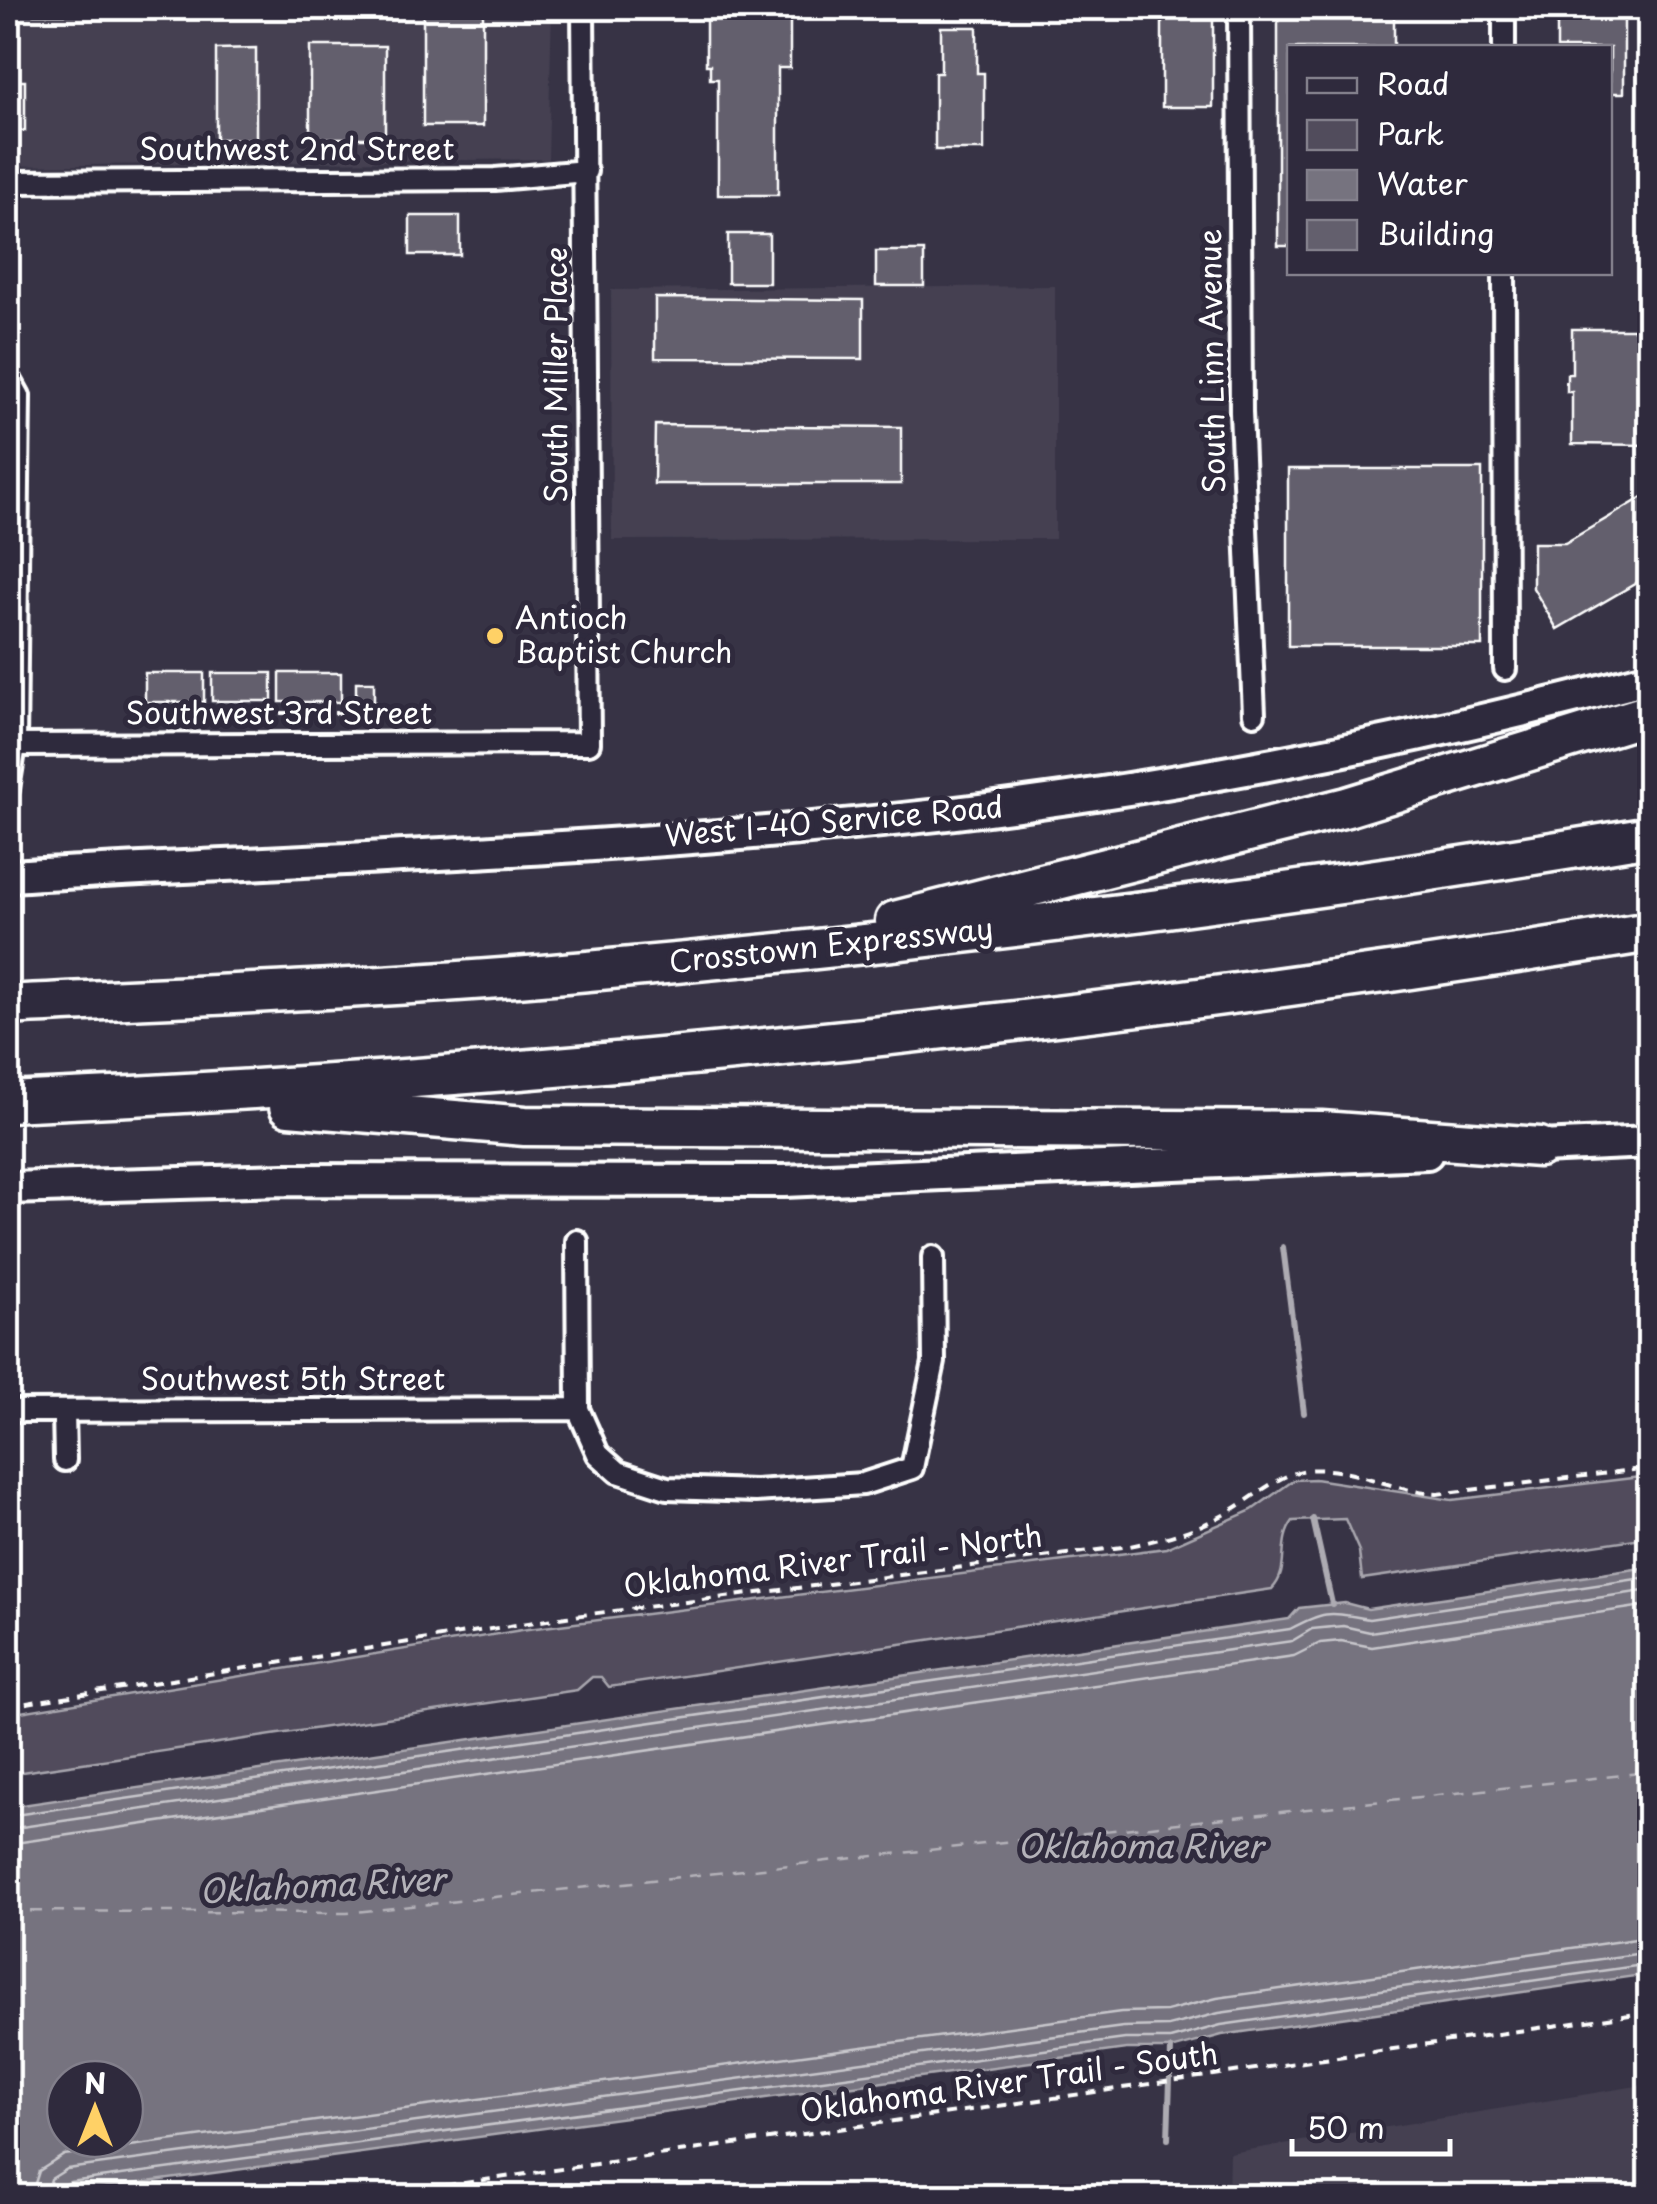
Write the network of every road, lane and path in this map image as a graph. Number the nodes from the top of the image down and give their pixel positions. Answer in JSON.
{"nodes":[{"id":1,"x":583,"y":8,"type":"edge"},
{"id":2,"x":1240,"y":8,"type":"edge"},
{"id":3,"x":1504,"y":8,"type":"edge"},
{"id":4,"x":1504,"y":45,"type":"edge"},
{"id":5,"x":586,"y":171,"type":"junction"},
{"id":6,"x":8,"y":182,"type":"edge"},
{"id":7,"x":1504,"y":275,"type":"edge"},
{"id":8,"x":8,"y":376,"type":"edge"},
{"id":9,"x":1506,"y":668,"type":"dead end"},
{"id":10,"x":1650,"y":678,"type":"edge"},
{"id":11,"x":366,"y":702,"type":"dead end"},
{"id":12,"x":154,"y":713,"type":"dead end"},
{"id":13,"x":1254,"y":714,"type":"dead end"},
{"id":14,"x":1650,"y":714,"type":"edge"},
{"id":15,"x":589,"y":742,"type":"joint"},
{"id":16,"x":15,"y":745,"type":"junction"},
{"id":17,"x":8,"y":789,"type":"edge"},
{"id":18,"x":1650,"y":836,"type":"edge"},
{"id":19,"x":8,"y":876,"type":"edge"},
{"id":20,"x":1650,"y":932,"type":"edge"},
{"id":21,"x":757,"y":956,"type":"junction"},
{"id":22,"x":8,"y":1005,"type":"edge"},
{"id":23,"x":157,"y":1095,"type":"junction"},
{"id":24,"x":8,"y":1102,"type":"edge"},
{"id":25,"x":1650,"y":1142,"type":"edge"},
{"id":26,"x":1539,"y":1147,"type":"junction"},
{"id":27,"x":8,"y":1188,"type":"edge"},
{"id":28,"x":578,"y":1241,"type":"dead end"},
{"id":29,"x":933,"y":1257,"type":"dead end"},
{"id":30,"x":578,"y":1409,"type":"junction"},
{"id":31,"x":8,"y":1410,"type":"edge"},
{"id":32,"x":64,"y":1411,"type":"junction"},
{"id":33,"x":65,"y":1460,"type":"dead end"},
{"id":34,"x":1650,"y":1468,"type":"edge"},
{"id":35,"x":8,"y":1706,"type":"edge"},
{"id":36,"x":1650,"y":2012,"type":"edge"},
{"id":37,"x":374,"y":2196,"type":"edge"}],
"edges":[{"from":1,"to":5,"type":"street","name":"South Miller Place"},
{"from":2,"to":13,"type":"street","name":"South Linn Avenue"},
{"from":3,"to":4,"type":"street"},
{"from":5,"to":6,"type":"street","name":"Southwest 2nd Street"},
{"from":5,"to":15,"type":"street","name":"South Miller Place"},
{"from":7,"to":9,"type":"street"},
{"from":8,"to":16,"type":"street"},
{"from":10,"to":19,"type":"main road","name":"West I-40 Service Road"},
{"from":11,"to":12,"type":"path"},
{"from":14,"to":21,"type":"highway"},
{"from":15,"to":16,"type":"street","name":"Southwest 3rd Street"},
{"from":16,"to":17,"type":"street"},
{"from":18,"to":21,"type":"highway","name":"Crosstown Expressway"},
{"from":20,"to":23,"type":"highway"},
{"from":21,"to":22,"type":"highway","name":"Crosstown Expressway"},
{"from":23,"to":24,"type":"highway"},
{"from":23,"to":26,"type":"highway"},
{"from":25,"to":26,"type":"main road"},
{"from":26,"to":27,"type":"main road"},
{"from":28,"to":30,"type":"street"},
{"from":29,"to":30,"type":"street"},
{"from":30,"to":32,"type":"street","name":"Southwest 5th Street"},
{"from":31,"to":32,"type":"street","name":"Southwest 5th Street"},
{"from":32,"to":33,"type":"street"},
{"from":34,"to":35,"type":"path","name":"Oklahoma River Trail - North"},
{"from":36,"to":37,"type":"path","name":"Oklahoma River Trail - South"}]}
